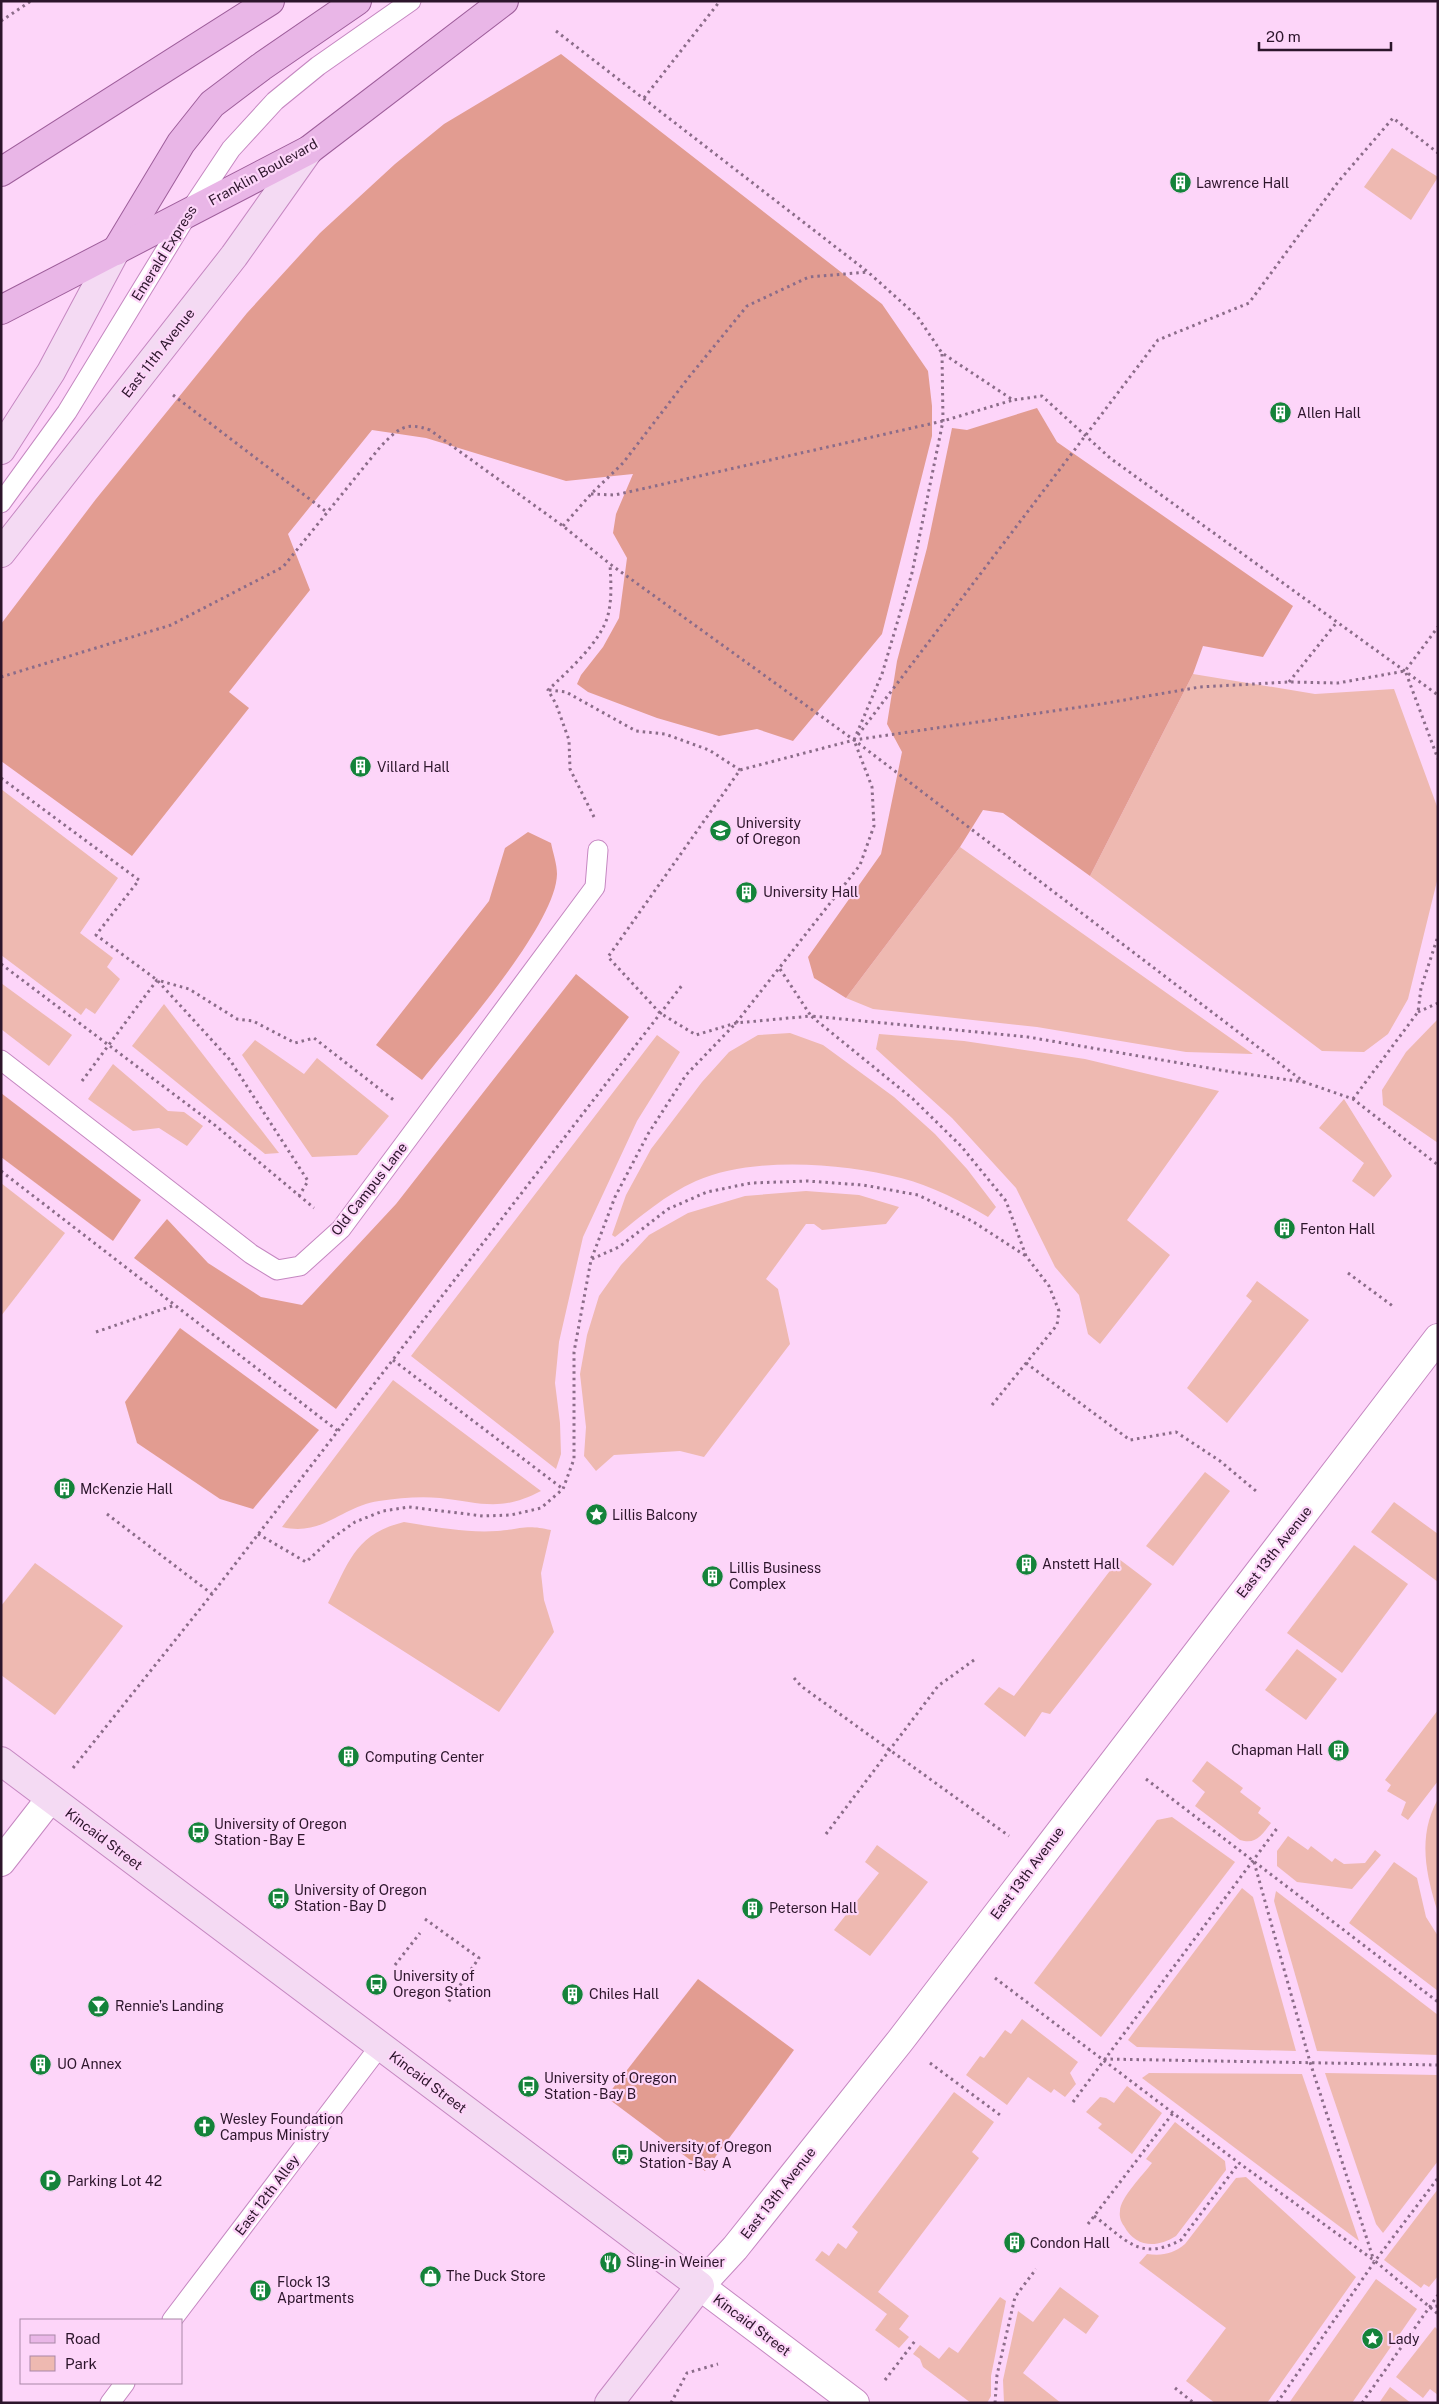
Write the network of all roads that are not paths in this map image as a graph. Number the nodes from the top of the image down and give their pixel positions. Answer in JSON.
{"nodes":[{"id":1,"x":270,"y":1,"type":"edge"},
{"id":2,"x":357,"y":1,"type":"edge"},
{"id":3,"x":411,"y":1,"type":"edge"},
{"id":4,"x":504,"y":1,"type":"edge"},
{"id":5,"x":308,"y":150,"type":"junction"},
{"id":6,"x":1,"y":172,"type":"edge"},
{"id":7,"x":189,"y":212,"type":"junction"},
{"id":8,"x":115,"y":252,"type":"junction"},
{"id":9,"x":1,"y":310,"type":"edge"},
{"id":10,"x":1,"y":450,"type":"edge"},
{"id":11,"x":1,"y":502,"type":"edge"},
{"id":12,"x":1,"y":552,"type":"edge"},
{"id":13,"x":598,"y":850,"type":"road end"},
{"id":14,"x":1,"y":1060,"type":"edge"},
{"id":15,"x":1438,"y":1338,"type":"edge"},
{"id":16,"x":1,"y":1761,"type":"edge"},
{"id":17,"x":50,"y":1799,"type":"junction"},
{"id":18,"x":1,"y":1862,"type":"edge"},
{"id":19,"x":380,"y":2046,"type":"junction"},
{"id":20,"x":700,"y":2286,"type":"junction"},
{"id":21,"x":173,"y":2319,"type":"edge"},
{"id":22,"x":124,"y":2384,"type":"edge"},
{"id":23,"x":110,"y":2403,"type":"edge"},
{"id":24,"x":609,"y":2403,"type":"edge"},
{"id":25,"x":855,"y":2403,"type":"edge"}],
"edges":[{"from":1,"to":6,"type":"main road"},
{"from":2,"to":8,"type":"main road"},
{"from":3,"to":7,"type":"lane","name":"Emerald Express"},
{"from":4,"to":5,"type":"main road","name":"Franklin Boulevard"},
{"from":5,"to":7,"type":"main road","name":"Franklin Boulevard"},
{"from":5,"to":12,"type":"street","name":"East 11th Avenue"},
{"from":7,"to":8,"type":"main road","name":"Franklin Boulevard"},
{"from":7,"to":11,"type":"lane","name":"Emerald Express"},
{"from":8,"to":9,"type":"main road","name":"Franklin Boulevard"},
{"from":8,"to":10,"type":"street"},
{"from":13,"to":14,"type":"lane","name":"Old Campus Lane"},
{"from":15,"to":20,"type":"street","name":"East 13th Avenue"},
{"from":16,"to":17,"type":"street","name":"Kincaid Street"},
{"from":17,"to":18,"type":"street"},
{"from":17,"to":19,"type":"street","name":"Kincaid Street"},
{"from":19,"to":20,"type":"street","name":"Kincaid Street"},
{"from":19,"to":21,"type":"lane","name":"East 12th Alley"},
{"from":20,"to":24,"type":"street","name":"East 13th Avenue"},
{"from":20,"to":25,"type":"street","name":"Kincaid Street"},
{"from":22,"to":23,"type":"lane"}]}
